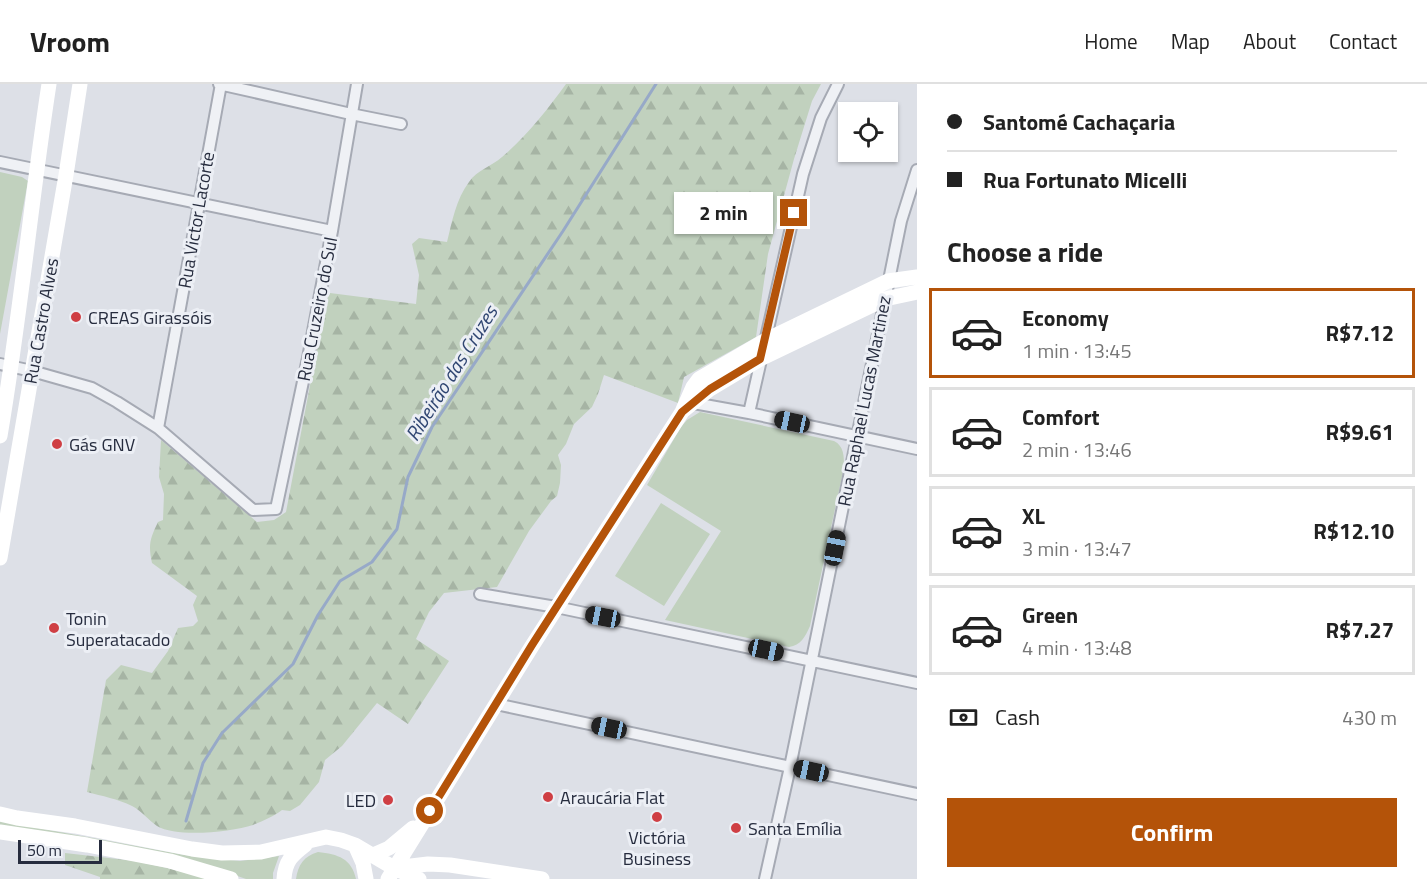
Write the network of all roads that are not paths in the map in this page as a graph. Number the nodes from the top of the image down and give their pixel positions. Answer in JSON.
{"nodes":[{"id":1,"x":49,"y":84,"type":"edge"},
{"id":2,"x":81,"y":84,"type":"edge"},
{"id":3,"x":220,"y":84,"type":"edge"},
{"id":4,"x":357,"y":84,"type":"edge"},
{"id":5,"x":838,"y":84,"type":"edge"},
{"id":6,"x":351,"y":114,"type":"junction"},
{"id":7,"x":401,"y":124,"type":"dead end"},
{"id":8,"x":0,"y":162,"type":"edge"},
{"id":9,"x":37,"y":169,"type":"junction"},
{"id":10,"x":917,"y":170,"type":"edge"},
{"id":11,"x":66,"y":175,"type":"junction"},
{"id":12,"x":199,"y":204,"type":"junction"},
{"id":13,"x":332,"y":231,"type":"junction"},
{"id":14,"x":917,"y":277,"type":"edge"},
{"id":15,"x":888,"y":281,"type":"junction"},
{"id":16,"x":917,"y":292,"type":"edge"},
{"id":17,"x":885,"y":299,"type":"junction"},
{"id":18,"x":766,"y":340,"type":"junction"},
{"id":19,"x":760,"y":359,"type":"junction"},
{"id":20,"x":6,"y":365,"type":"edge"},
{"id":21,"x":32,"y":371,"type":"junction"},
{"id":22,"x":687,"y":406,"type":"junction"},
{"id":23,"x":749,"y":413,"type":"junction"},
{"id":24,"x":158,"y":428,"type":"junction"},
{"id":25,"x":0,"y":436,"type":"edge"},
{"id":26,"x":857,"y":436,"type":"junction"},
{"id":27,"x":917,"y":449,"type":"edge"},
{"id":28,"x":0,"y":558,"type":"edge"},
{"id":29,"x":480,"y":594,"type":"dead end"},
{"id":30,"x":556,"y":608,"type":"junction"},
{"id":31,"x":812,"y":660,"type":"junction"},
{"id":32,"x":917,"y":683,"type":"edge"},
{"id":33,"x":496,"y":704,"type":"junction"},
{"id":34,"x":790,"y":767,"type":"junction"},
{"id":35,"x":917,"y":794,"type":"edge"},
{"id":36,"x":430,"y":811,"type":"junction"},
{"id":37,"x":6,"y":814,"type":"edge"},
{"id":38,"x":0,"y":832,"type":"edge"},
{"id":39,"x":313,"y":839,"type":"junction"},
{"id":40,"x":355,"y":845,"type":"junction"},
{"id":41,"x":373,"y":855,"type":"junction"},
{"id":42,"x":391,"y":874,"type":"edge"},
{"id":43,"x":231,"y":879,"type":"edge"},
{"id":44,"x":284,"y":879,"type":"edge"},
{"id":45,"x":366,"y":879,"type":"edge"},
{"id":46,"x":419,"y":879,"type":"edge"},
{"id":47,"x":542,"y":879,"type":"edge"},
{"id":48,"x":765,"y":879,"type":"edge"}],
"edges":[{"from":1,"to":9,"type":"main road","name":"Rua Castro Alves"},
{"from":2,"to":11,"type":"main road","name":"Rua Castro Alves"},
{"from":3,"to":6,"type":"street"},
{"from":3,"to":12,"type":"street","name":"Rua Victor Lacorte"},
{"from":4,"to":6,"type":"street","name":"Rua Cruzeiro do Sul"},
{"from":5,"to":18,"type":"street"},
{"from":6,"to":7,"type":"street"},
{"from":6,"to":13,"type":"street","name":"Rua Cruzeiro do Sul"},
{"from":8,"to":9,"type":"street"},
{"from":9,"to":11,"type":"street"},
{"from":9,"to":20,"type":"main road","name":"Rua Castro Alves"},
{"from":10,"to":15,"type":"street","name":"Rua Raphael Lucas Martinez"},
{"from":11,"to":12,"type":"street"},
{"from":11,"to":21,"type":"main road","name":"Rua Castro Alves"},
{"from":12,"to":13,"type":"street"},
{"from":12,"to":24,"type":"street","name":"Rua Victor Lacorte"},
{"from":13,"to":24,"type":"street","name":"Rua Cruzeiro do Sul"},
{"from":14,"to":15,"type":"main road"},
{"from":15,"to":17,"type":"street","name":"Rua Raphael Lucas Martinez"},
{"from":15,"to":18,"type":"main road"},
{"from":16,"to":17,"type":"main road"},
{"from":17,"to":19,"type":"main road"},
{"from":17,"to":26,"type":"street","name":"Rua Raphael Lucas Martinez"},
{"from":18,"to":19,"type":"street"},
{"from":18,"to":22,"type":"main road"},
{"from":19,"to":22,"type":"main road"},
{"from":19,"to":23,"type":"street"},
{"from":20,"to":21,"type":"street"},
{"from":20,"to":25,"type":"main road","name":"Rua Castro Alves"},
{"from":21,"to":24,"type":"street"},
{"from":21,"to":28,"type":"main road","name":"Rua Castro Alves"},
{"from":22,"to":23,"type":"street"},
{"from":22,"to":30,"type":"main road"},
{"from":23,"to":26,"type":"street"},
{"from":26,"to":27,"type":"street"},
{"from":26,"to":31,"type":"street","name":"Rua Raphael Lucas Martinez"},
{"from":29,"to":30,"type":"street"},
{"from":30,"to":31,"type":"street"},
{"from":30,"to":33,"type":"main road"},
{"from":31,"to":32,"type":"street"},
{"from":31,"to":34,"type":"street","name":"Rua Raphael Lucas Martinez"},
{"from":33,"to":34,"type":"street"},
{"from":33,"to":36,"type":"main road"},
{"from":34,"to":35,"type":"street"},
{"from":34,"to":48,"type":"street","name":"Rua Raphael Lucas Martinez"},
{"from":36,"to":41,"type":"main road"},
{"from":36,"to":42,"type":"main road"},
{"from":37,"to":39,"type":"main road"},
{"from":38,"to":43,"type":"main road"},
{"from":39,"to":40,"type":"main road"},
{"from":39,"to":44,"type":"main road"},
{"from":40,"to":41,"type":"main road"},
{"from":40,"to":45,"type":"main road"},
{"from":41,"to":42,"type":"main road"},
{"from":42,"to":46,"type":"main road"},
{"from":42,"to":47,"type":"main road"}]}
